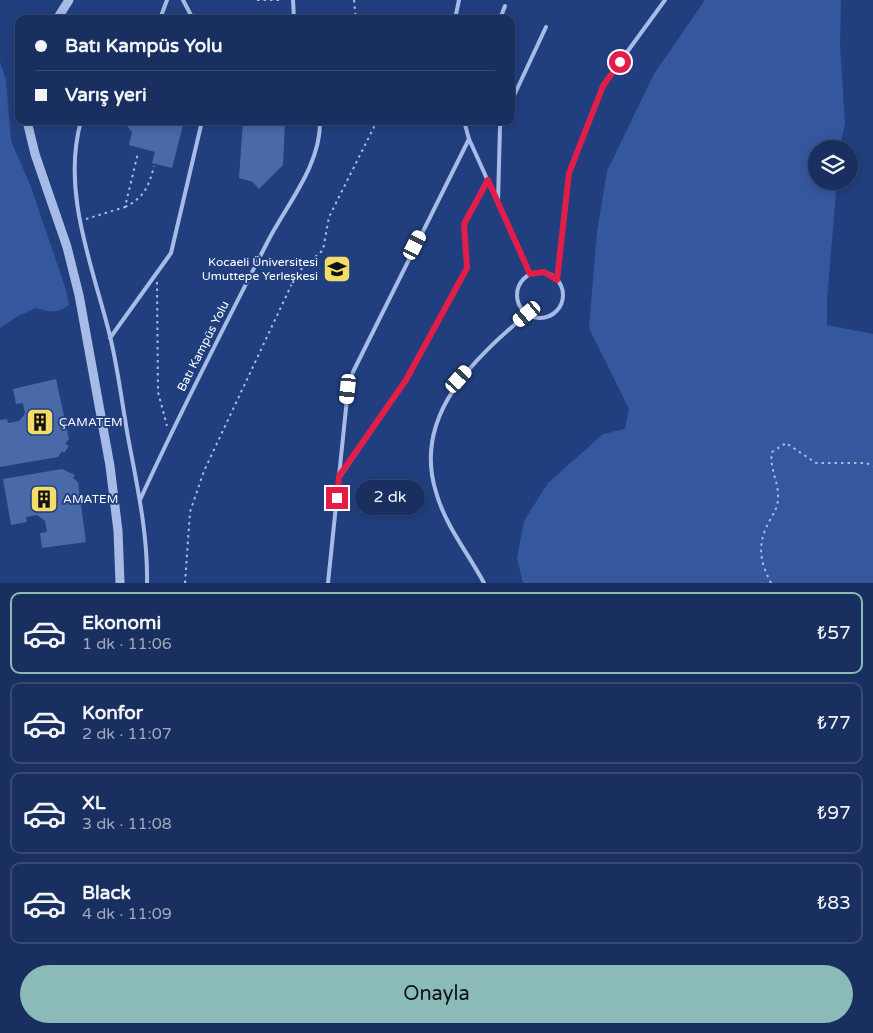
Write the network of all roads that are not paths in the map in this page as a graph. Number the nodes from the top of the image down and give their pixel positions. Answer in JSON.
{"nodes":[{"id":1,"x":69,"y":0,"type":"edge"},
{"id":2,"x":167,"y":0,"type":"edge"},
{"id":3,"x":183,"y":0,"type":"edge"},
{"id":4,"x":294,"y":0,"type":"edge"},
{"id":5,"x":459,"y":0,"type":"edge"},
{"id":6,"x":665,"y":0,"type":"edge"},
{"id":7,"x":506,"y":6,"type":"dead end"},
{"id":8,"x":164,"y":13,"type":"edge"},
{"id":9,"x":60,"y":15,"type":"edge"},
{"id":10,"x":191,"y":15,"type":"edge"},
{"id":11,"x":294,"y":15,"type":"edge"},
{"id":12,"x":457,"y":15,"type":"edge"},
{"id":13,"x":502,"y":15,"type":"edge"},
{"id":14,"x":546,"y":27,"type":"dead end"},
{"id":15,"x":515,"y":93,"type":"edge"},
{"id":16,"x":28,"y":125,"type":"edge"},
{"id":17,"x":80,"y":125,"type":"edge"},
{"id":18,"x":201,"y":125,"type":"edge"},
{"id":19,"x":320,"y":125,"type":"edge"},
{"id":20,"x":466,"y":125,"type":"edge"},
{"id":21,"x":501,"y":125,"type":"edge"},
{"id":22,"x":469,"y":139,"type":"junction"},
{"id":23,"x":488,"y":180,"type":"junction"},
{"id":24,"x":498,"y":204,"type":"junction"},
{"id":25,"x":530,"y":274,"type":"junction"},
{"id":26,"x":557,"y":280,"type":"junction"},
{"id":27,"x":527,"y":314,"type":"junction"},
{"id":28,"x":110,"y":338,"type":"junction"},
{"id":29,"x":339,"y":476,"type":"junction"},
{"id":30,"x":140,"y":500,"type":"junction"},
{"id":31,"x":120,"y":583,"type":"edge"},
{"id":32,"x":147,"y":583,"type":"edge"},
{"id":33,"x":328,"y":583,"type":"edge"},
{"id":34,"x":484,"y":583,"type":"edge"}],
"edges":[{"from":1,"to":9,"type":"street"},
{"from":2,"to":8,"type":"lane"},
{"from":3,"to":10,"type":"lane"},
{"from":4,"to":11,"type":"lane"},
{"from":5,"to":12,"type":"lane"},
{"from":6,"to":26,"type":"lane"},
{"from":7,"to":13,"type":"lane"},
{"from":14,"to":15,"type":"lane"},
{"from":16,"to":31,"type":"street"},
{"from":17,"to":28,"type":"lane"},
{"from":18,"to":28,"type":"lane"},
{"from":19,"to":30,"type":"lane","name":"Batı Kampüs Yolu"},
{"from":20,"to":22,"type":"lane"},
{"from":21,"to":24,"type":"lane"},
{"from":22,"to":23,"type":"lane"},
{"from":22,"to":29,"type":"lane"},
{"from":23,"to":24,"type":"lane"},
{"from":23,"to":29,"type":"lane"},
{"from":24,"to":25,"type":"lane"},
{"from":25,"to":26,"type":"lane"},
{"from":25,"to":27,"type":"lane"},
{"from":26,"to":27,"type":"lane"},
{"from":27,"to":34,"type":"lane"},
{"from":28,"to":30,"type":"lane"},
{"from":29,"to":33,"type":"lane"},
{"from":30,"to":32,"type":"lane"}]}
